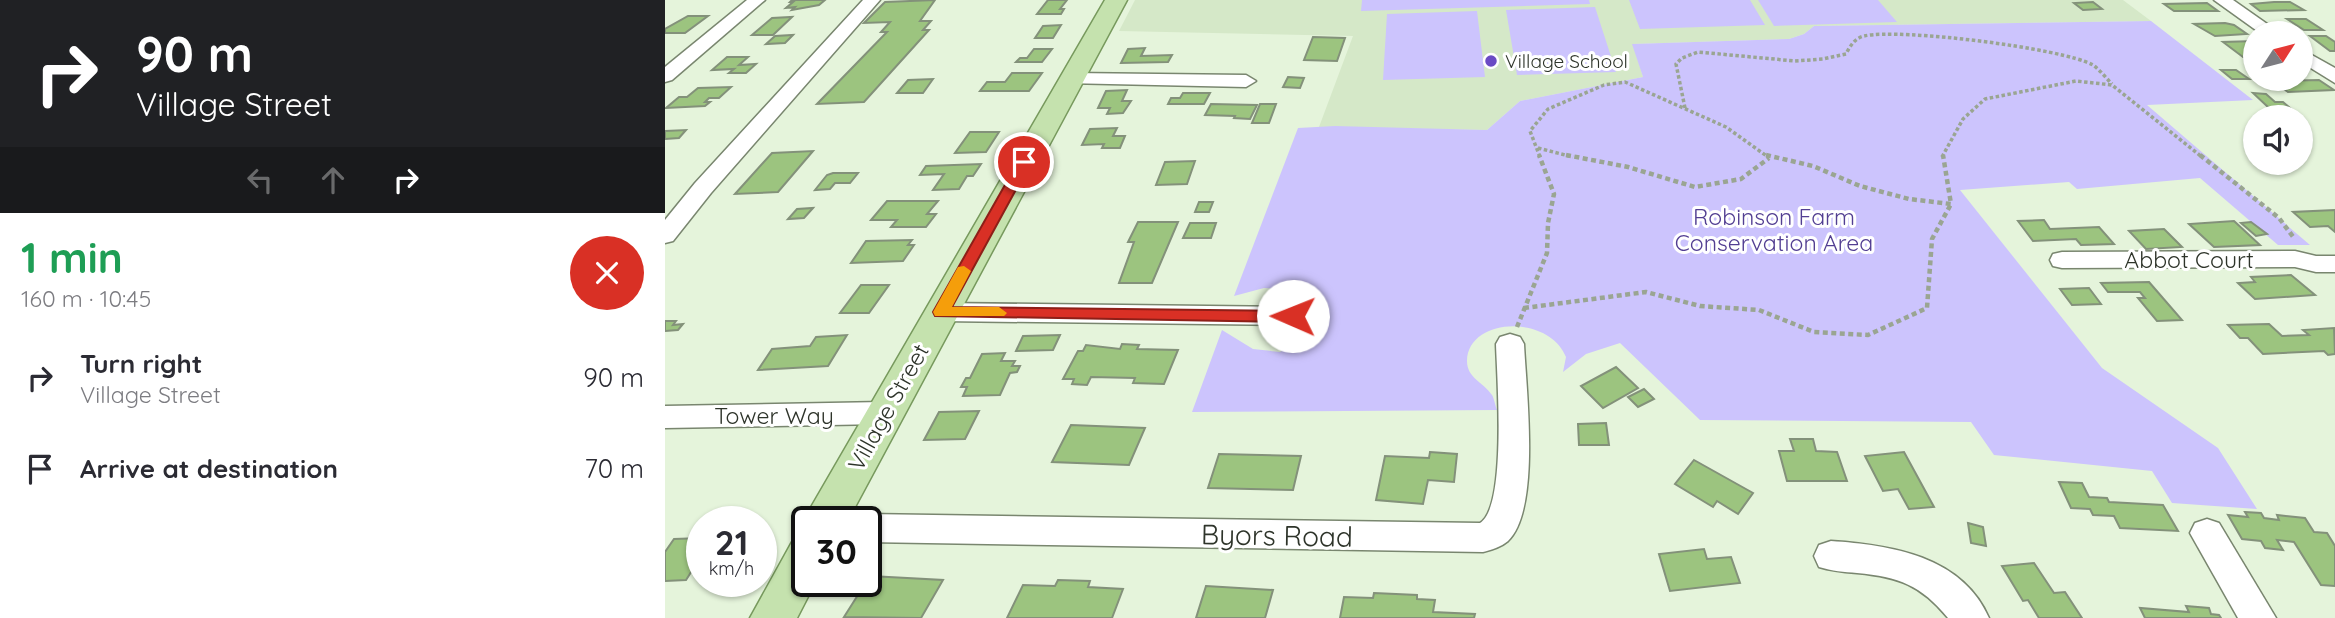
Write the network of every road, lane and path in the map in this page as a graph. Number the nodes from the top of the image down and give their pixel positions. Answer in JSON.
{"nodes":[{"id":1,"x":757,"y":0,"type":"edge"},
{"id":2,"x":872,"y":0,"type":"edge"},
{"id":3,"x":1116,"y":0,"type":"edge"},
{"id":4,"x":2222,"y":0,"type":"edge"},
{"id":5,"x":2253,"y":21,"type":"edge"},
{"id":6,"x":2313,"y":62,"type":"edge"},
{"id":7,"x":665,"y":76,"type":"edge"},
{"id":8,"x":2335,"y":77,"type":"edge"},
{"id":9,"x":1071,"y":79,"type":"junction"},
{"id":10,"x":1246,"y":81,"type":"dead end"},
{"id":11,"x":2112,"y":85,"type":"junction"},
{"id":12,"x":1685,"y":108,"type":"junction"},
{"id":13,"x":1537,"y":148,"type":"junction"},
{"id":14,"x":1769,"y":158,"type":"junction"},
{"id":15,"x":1951,"y":204,"type":"junction"},
{"id":16,"x":665,"y":236,"type":"edge"},
{"id":17,"x":2062,"y":260,"type":"dead end"},
{"id":18,"x":2325,"y":264,"type":"edge"},
{"id":19,"x":2335,"y":281,"type":"edge"},
{"id":20,"x":1523,"y":308,"type":"junction"},
{"id":21,"x":941,"y":312,"type":"junction"},
{"id":22,"x":1293,"y":316,"type":"dead end"},
{"id":23,"x":1510,"y":344,"type":"joint"},
{"id":24,"x":883,"y":413,"type":"junction"},
{"id":25,"x":665,"y":417,"type":"edge"},
{"id":26,"x":834,"y":506,"type":"edge"},
{"id":27,"x":882,"y":528,"type":"edge"},
{"id":28,"x":2207,"y":533,"type":"dead end"},
{"id":29,"x":1831,"y":556,"type":"dead end"},
{"id":30,"x":791,"y":585,"type":"edge"},
{"id":31,"x":773,"y":618,"type":"edge"},
{"id":32,"x":1971,"y":618,"type":"edge"},
{"id":33,"x":2258,"y":618,"type":"edge"}],
"edges":[{"from":1,"to":7,"type":"street"},
{"from":2,"to":16,"type":"street"},
{"from":3,"to":9,"type":"main road","name":"Village Street"},
{"from":4,"to":5,"type":"street"},
{"from":6,"to":8,"type":"street"},
{"from":9,"to":10,"type":"street"},
{"from":9,"to":21,"type":"main road","name":"Village Street"},
{"from":11,"to":12,"type":"path"},
{"from":11,"to":15,"type":"path"},
{"from":11,"to":18,"type":"path"},
{"from":12,"to":13,"type":"path"},
{"from":12,"to":14,"type":"path"},
{"from":13,"to":14,"type":"path"},
{"from":13,"to":20,"type":"path"},
{"from":14,"to":15,"type":"path"},
{"from":15,"to":20,"type":"path"},
{"from":17,"to":18,"type":"street","name":"Abbot Court"},
{"from":18,"to":19,"type":"street"},
{"from":20,"to":23,"type":"path"},
{"from":21,"to":22,"type":"street"},
{"from":21,"to":24,"type":"main road","name":"Village Street"},
{"from":23,"to":27,"type":"street","name":"Byors Road"},
{"from":24,"to":25,"type":"street","name":"Tower Way"},
{"from":24,"to":26,"type":"main road","name":"Village Street"},
{"from":28,"to":33,"type":"street"},
{"from":29,"to":32,"type":"street"},
{"from":30,"to":31,"type":"main road"}]}
